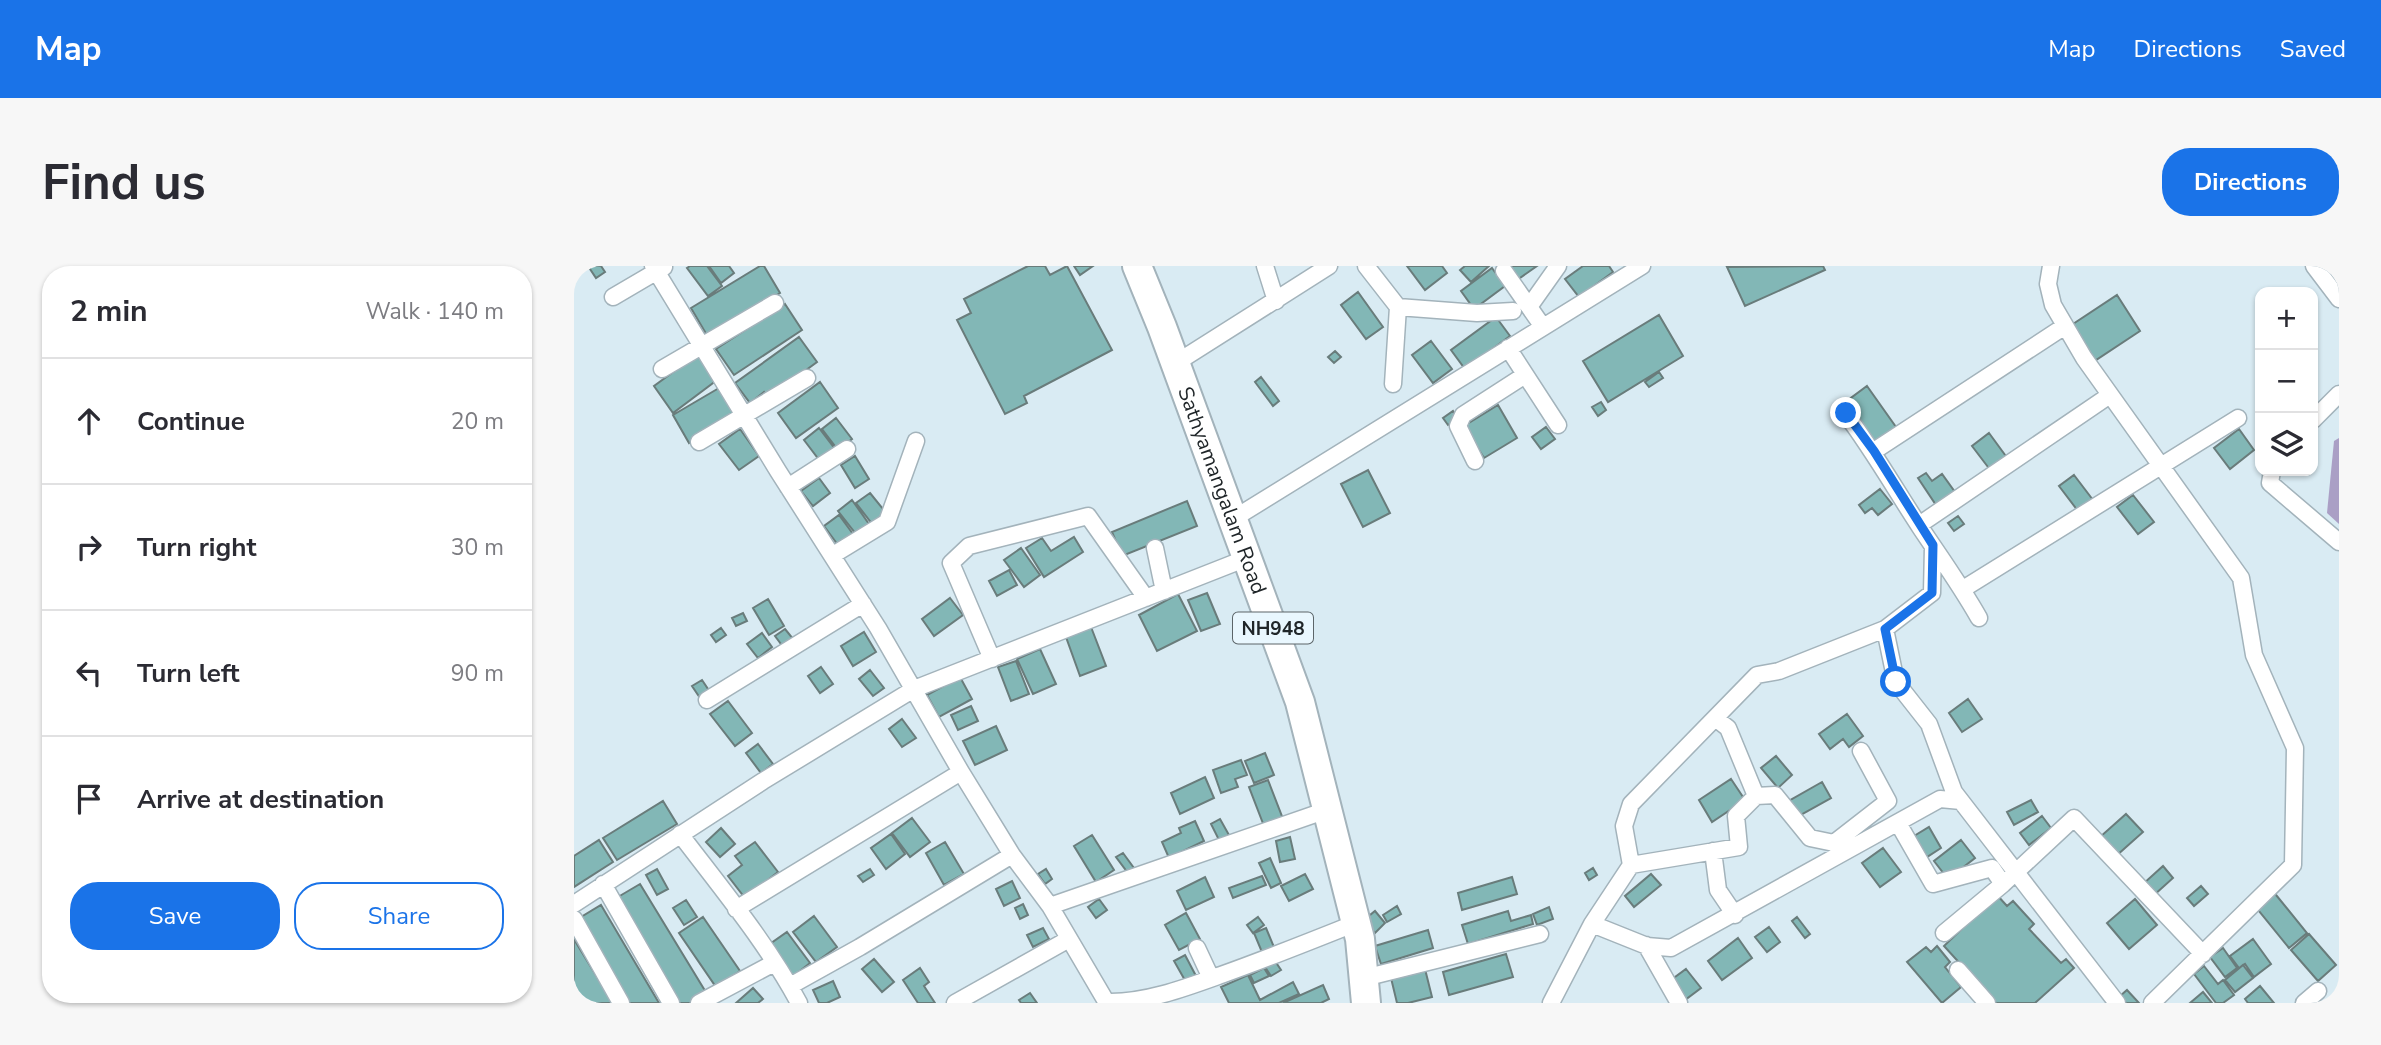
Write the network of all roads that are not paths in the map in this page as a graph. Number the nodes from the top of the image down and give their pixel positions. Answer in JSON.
{"nodes":[{"id":1,"x":1137,"y":266,"type":"edge"},
{"id":2,"x":1265,"y":266,"type":"edge"},
{"id":3,"x":1329,"y":266,"type":"edge"},
{"id":4,"x":1366,"y":266,"type":"edge"},
{"id":5,"x":1558,"y":266,"type":"edge"},
{"id":6,"x":1642,"y":266,"type":"edge"},
{"id":7,"x":2050,"y":266,"type":"edge"},
{"id":8,"x":2314,"y":266,"type":"edge"},
{"id":9,"x":659,"y":268,"type":"edge"},
{"id":10,"x":1504,"y":271,"type":"dead end"},
{"id":11,"x":1620,"y":271,"type":"edge"},
{"id":12,"x":2336,"y":289,"type":"edge"},
{"id":13,"x":613,"y":297,"type":"dead end"},
{"id":14,"x":1276,"y":301,"type":"junction"},
{"id":15,"x":775,"y":303,"type":"dead end"},
{"id":16,"x":1398,"y":307,"type":"junction"},
{"id":17,"x":1521,"y":309,"type":"junction"},
{"id":18,"x":2065,"y":326,"type":"junction"},
{"id":19,"x":1543,"y":327,"type":"junction"},
{"id":20,"x":703,"y":346,"type":"junction"},
{"id":21,"x":1508,"y":348,"type":"junction"},
{"id":22,"x":1175,"y":363,"type":"junction"},
{"id":23,"x":662,"y":369,"type":"dead end"},
{"id":24,"x":1525,"y":374,"type":"junction"},
{"id":25,"x":807,"y":378,"type":"dead end"},
{"id":26,"x":1393,"y":384,"type":"dead end"},
{"id":27,"x":2339,"y":394,"type":"edge"},
{"id":28,"x":2110,"y":395,"type":"junction"},
{"id":29,"x":1846,"y":413,"type":"dead end"},
{"id":30,"x":744,"y":415,"type":"junction"},
{"id":31,"x":2318,"y":415,"type":"edge"},
{"id":32,"x":2238,"y":418,"type":"dead end"},
{"id":33,"x":1558,"y":425,"type":"dead end"},
{"id":34,"x":916,"y":441,"type":"dead end"},
{"id":35,"x":699,"y":442,"type":"dead end"},
{"id":36,"x":847,"y":449,"type":"dead end"},
{"id":37,"x":1874,"y":451,"type":"junction"},
{"id":38,"x":1475,"y":461,"type":"dead end"},
{"id":39,"x":2161,"y":466,"type":"junction"},
{"id":40,"x":2271,"y":476,"type":"edge"},
{"id":41,"x":788,"y":487,"type":"junction"},
{"id":42,"x":1233,"y":519,"type":"junction"},
{"id":43,"x":1919,"y":525,"type":"junction"},
{"id":44,"x":2339,"y":542,"type":"edge"},
{"id":45,"x":1933,"y":545,"type":"junction"},
{"id":46,"x":1155,"y":548,"type":"dead end"},
{"id":47,"x":833,"y":555,"type":"junction"},
{"id":48,"x":1247,"y":558,"type":"junction"},
{"id":49,"x":1963,"y":589,"type":"junction"},
{"id":50,"x":1164,"y":591,"type":"junction"},
{"id":51,"x":1146,"y":598,"type":"junction"},
{"id":52,"x":863,"y":604,"type":"junction"},
{"id":53,"x":1979,"y":618,"type":"dead end"},
{"id":54,"x":1885,"y":629,"type":"junction"},
{"id":55,"x":992,"y":659,"type":"junction"},
{"id":56,"x":914,"y":689,"type":"junction"},
{"id":57,"x":707,"y":700,"type":"dead end"},
{"id":58,"x":1715,"y":718,"type":"junction"},
{"id":59,"x":1861,"y":751,"type":"dead end"},
{"id":60,"x":961,"y":772,"type":"junction"},
{"id":61,"x":1756,"y":796,"type":"junction"},
{"id":62,"x":1961,"y":801,"type":"junction"},
{"id":63,"x":1327,"y":810,"type":"junction"},
{"id":64,"x":1898,"y":823,"type":"junction"},
{"id":65,"x":680,"y":834,"type":"junction"},
{"id":66,"x":1713,"y":851,"type":"junction"},
{"id":67,"x":1012,"y":855,"type":"junction"},
{"id":68,"x":1631,"y":865,"type":"junction"},
{"id":69,"x":2015,"y":871,"type":"junction"},
{"id":70,"x":603,"y":884,"type":"junction"},
{"id":71,"x":2003,"y":884,"type":"junction"},
{"id":72,"x":574,"y":904,"type":"edge"},
{"id":73,"x":1049,"y":906,"type":"junction"},
{"id":74,"x":736,"y":909,"type":"junction"},
{"id":75,"x":1735,"y":915,"type":"junction"},
{"id":76,"x":574,"y":919,"type":"edge"},
{"id":77,"x":1356,"y":923,"type":"junction"},
{"id":78,"x":1592,"y":924,"type":"junction"},
{"id":79,"x":1944,"y":933,"type":"dead end"},
{"id":80,"x":1540,"y":934,"type":"dead end"},
{"id":81,"x":1069,"y":939,"type":"junction"},
{"id":82,"x":1646,"y":945,"type":"junction"},
{"id":83,"x":1196,"y":948,"type":"dead end"},
{"id":84,"x":2203,"y":954,"type":"junction"},
{"id":85,"x":774,"y":963,"type":"junction"},
{"id":86,"x":1958,"y":970,"type":"dead end"},
{"id":87,"x":1211,"y":978,"type":"junction"},
{"id":88,"x":790,"y":986,"type":"junction"},
{"id":89,"x":1365,"y":990,"type":"edge"},
{"id":90,"x":2318,"y":990,"type":"dead end"},
{"id":91,"x":2162,"y":1000,"type":"edge"},
{"id":92,"x":1107,"y":1002,"type":"edge"},
{"id":93,"x":621,"y":1003,"type":"edge"},
{"id":94,"x":671,"y":1003,"type":"edge"},
{"id":95,"x":699,"y":1003,"type":"edge"},
{"id":96,"x":799,"y":1003,"type":"edge"},
{"id":97,"x":955,"y":1003,"type":"edge"},
{"id":98,"x":1551,"y":1003,"type":"edge"},
{"id":99,"x":1679,"y":1003,"type":"edge"},
{"id":100,"x":1987,"y":1003,"type":"edge"},
{"id":101,"x":2117,"y":1003,"type":"edge"},
{"id":102,"x":2304,"y":1003,"type":"edge"}],
"edges":[{"from":1,"to":22,"type":"highway","name":"Sathyamangalam Road","number":"NH948"},
{"from":2,"to":14,"type":"street"},
{"from":3,"to":14,"type":"street"},
{"from":4,"to":16,"type":"street"},
{"from":5,"to":17,"type":"street"},
{"from":6,"to":11,"type":"street"},
{"from":7,"to":18,"type":"street"},
{"from":8,"to":12,"type":"street"},
{"from":9,"to":13,"type":"street"},
{"from":9,"to":20,"type":"street"},
{"from":10,"to":17,"type":"street"},
{"from":11,"to":19,"type":"street"},
{"from":14,"to":22,"type":"street"},
{"from":15,"to":20,"type":"street"},
{"from":16,"to":17,"type":"street"},
{"from":16,"to":26,"type":"street"},
{"from":17,"to":19,"type":"street"},
{"from":18,"to":28,"type":"street"},
{"from":18,"to":37,"type":"street"},
{"from":19,"to":21,"type":"street"},
{"from":20,"to":23,"type":"street"},
{"from":20,"to":30,"type":"street"},
{"from":21,"to":24,"type":"street"},
{"from":21,"to":42,"type":"street"},
{"from":22,"to":42,"type":"highway","name":"Sathyamangalam Road","number":"NH948"},
{"from":24,"to":33,"type":"street"},
{"from":24,"to":38,"type":"street"},
{"from":25,"to":30,"type":"street"},
{"from":27,"to":31,"type":"street"},
{"from":28,"to":39,"type":"street"},
{"from":28,"to":43,"type":"street"},
{"from":29,"to":37,"type":"street"},
{"from":30,"to":35,"type":"street"},
{"from":30,"to":41,"type":"street"},
{"from":32,"to":39,"type":"street"},
{"from":34,"to":47,"type":"street"},
{"from":36,"to":41,"type":"street"},
{"from":37,"to":43,"type":"street"},
{"from":39,"to":49,"type":"street"},
{"from":39,"to":84,"type":"street"},
{"from":40,"to":44,"type":"street"},
{"from":41,"to":47,"type":"street"},
{"from":42,"to":48,"type":"highway","name":"Sathyamangalam Road","number":"NH948"},
{"from":43,"to":45,"type":"street"},
{"from":45,"to":49,"type":"street"},
{"from":45,"to":54,"type":"street"},
{"from":46,"to":50,"type":"street"},
{"from":47,"to":52,"type":"street"},
{"from":48,"to":50,"type":"street"},
{"from":48,"to":63,"type":"highway","name":"Sathyamangalam Road","number":"NH948"},
{"from":49,"to":53,"type":"street"},
{"from":50,"to":51,"type":"street"},
{"from":51,"to":55,"type":"street"},
{"from":51,"to":55,"type":"street"},
{"from":52,"to":56,"type":"street"},
{"from":52,"to":57,"type":"street"},
{"from":54,"to":58,"type":"street"},
{"from":54,"to":62,"type":"street"},
{"from":55,"to":56,"type":"street"},
{"from":56,"to":60,"type":"street"},
{"from":56,"to":65,"type":"street"},
{"from":58,"to":61,"type":"street"},
{"from":58,"to":68,"type":"street"},
{"from":59,"to":61,"type":"street"},
{"from":60,"to":67,"type":"street"},
{"from":60,"to":74,"type":"street"},
{"from":61,"to":66,"type":"street"},
{"from":62,"to":64,"type":"street"},
{"from":62,"to":69,"type":"street"},
{"from":63,"to":73,"type":"street"},
{"from":63,"to":77,"type":"highway","name":"Sathyamangalam Road","number":"NH948"},
{"from":64,"to":71,"type":"street"},
{"from":64,"to":75,"type":"street"},
{"from":65,"to":70,"type":"street"},
{"from":65,"to":74,"type":"street"},
{"from":66,"to":68,"type":"street"},
{"from":66,"to":75,"type":"street"},
{"from":67,"to":73,"type":"street"},
{"from":67,"to":88,"type":"street"},
{"from":68,"to":78,"type":"street"},
{"from":69,"to":71,"type":"street"},
{"from":69,"to":84,"type":"street"},
{"from":69,"to":101,"type":"street"},
{"from":70,"to":72,"type":"street"},
{"from":70,"to":94,"type":"street"},
{"from":71,"to":79,"type":"street"},
{"from":73,"to":81,"type":"street"},
{"from":74,"to":85,"type":"street"},
{"from":75,"to":82,"type":"street"},
{"from":76,"to":93,"type":"street"},
{"from":77,"to":87,"type":"street"},
{"from":77,"to":89,"type":"highway","name":"Sathyamangalam Road","number":"NH948"},
{"from":78,"to":82,"type":"street"},
{"from":78,"to":98,"type":"street"},
{"from":80,"to":89,"type":"street"},
{"from":81,"to":92,"type":"street"},
{"from":81,"to":97,"type":"street"},
{"from":82,"to":99,"type":"street"},
{"from":83,"to":87,"type":"street"},
{"from":84,"to":91,"type":"street"},
{"from":85,"to":88,"type":"street"},
{"from":85,"to":95,"type":"street"},
{"from":86,"to":100,"type":"street"},
{"from":87,"to":92,"type":"street"},
{"from":88,"to":96,"type":"street"},
{"from":90,"to":102,"type":"street"}]}
